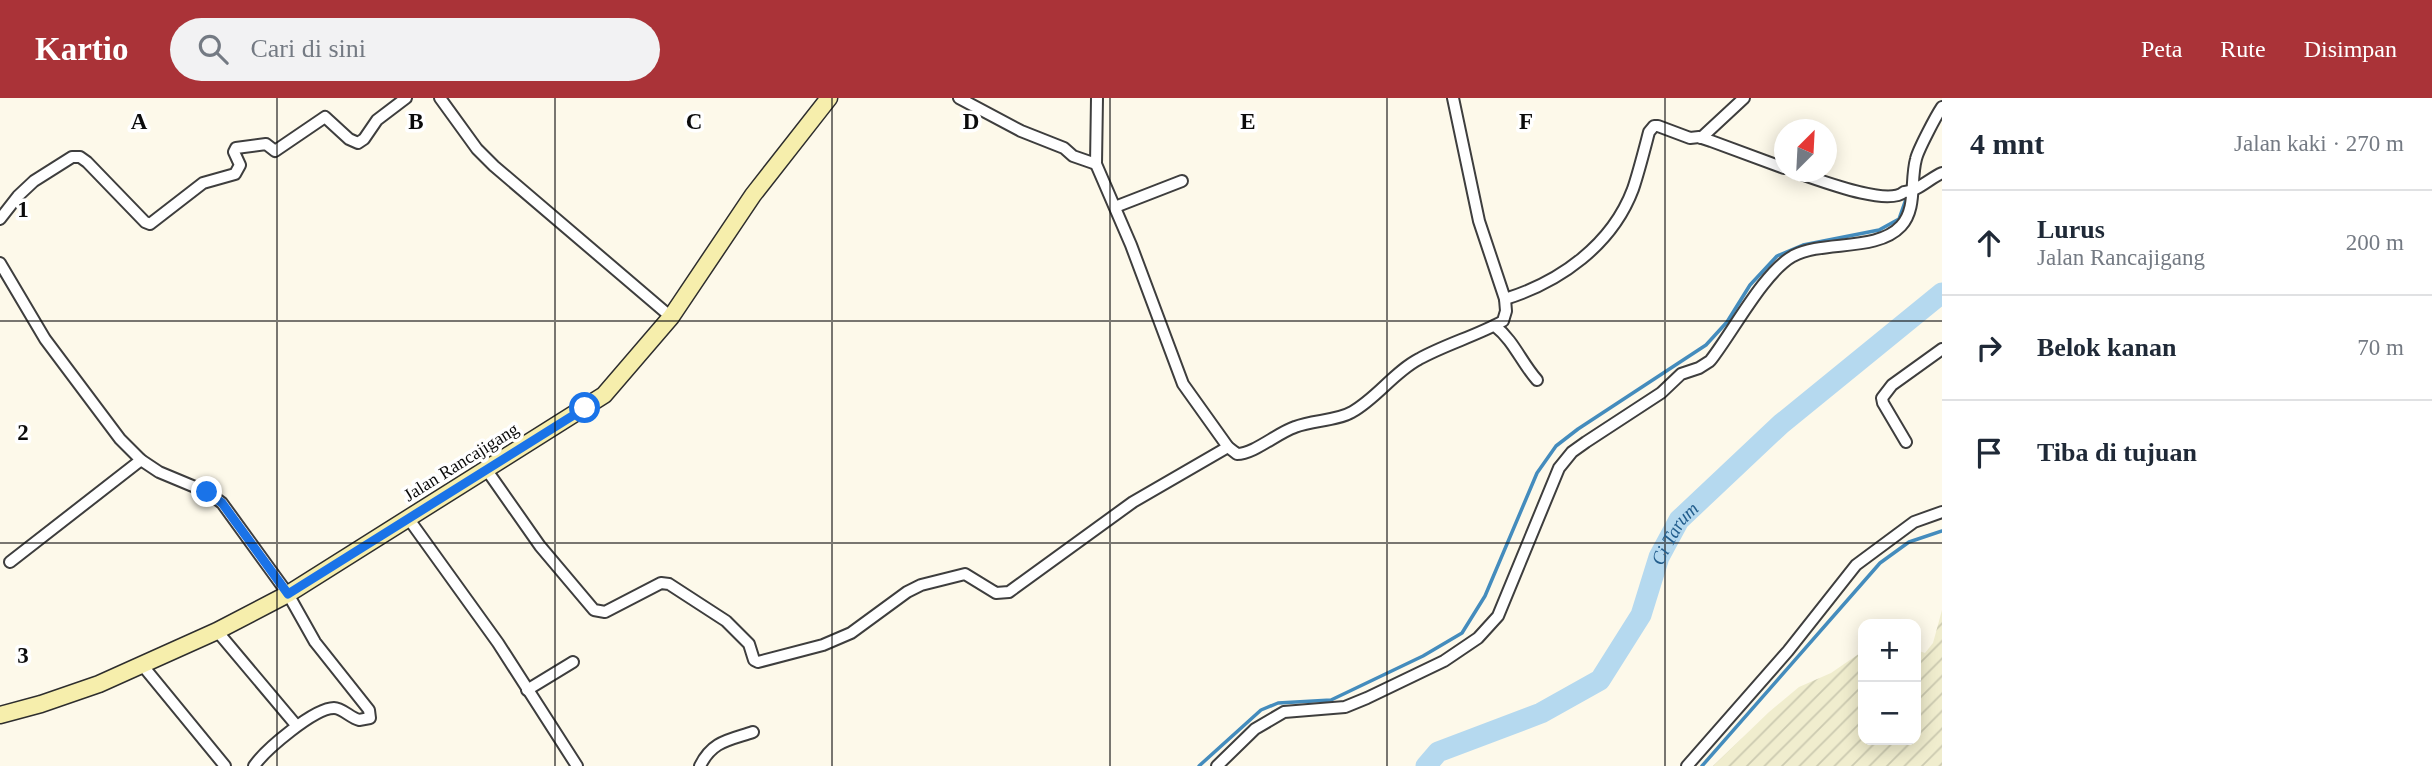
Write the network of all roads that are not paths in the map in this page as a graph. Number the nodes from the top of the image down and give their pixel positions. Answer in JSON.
{"nodes":[{"id":1,"x":406,"y":98,"type":"edge"},
{"id":2,"x":440,"y":98,"type":"edge"},
{"id":3,"x":829,"y":98,"type":"edge"},
{"id":4,"x":959,"y":98,"type":"edge"},
{"id":5,"x":1097,"y":98,"type":"edge"},
{"id":6,"x":1453,"y":98,"type":"edge"},
{"id":7,"x":1744,"y":98,"type":"edge"},
{"id":8,"x":1942,"y":107,"type":"edge"},
{"id":9,"x":1701,"y":138,"type":"junction"},
{"id":10,"x":1096,"y":164,"type":"junction"},
{"id":11,"x":1774,"y":164,"type":"edge"},
{"id":12,"x":1942,"y":173,"type":"edge"},
{"id":13,"x":1182,"y":181,"type":"dead end"},
{"id":14,"x":1829,"y":182,"type":"edge"},
{"id":15,"x":1911,"y":194,"type":"junction"},
{"id":16,"x":1115,"y":206,"type":"junction"},
{"id":17,"x":0,"y":219,"type":"edge"},
{"id":18,"x":0,"y":263,"type":"edge"},
{"id":19,"x":1505,"y":299,"type":"junction"},
{"id":20,"x":671,"y":317,"type":"junction"},
{"id":21,"x":1494,"y":326,"type":"junction"},
{"id":22,"x":1942,"y":349,"type":"edge"},
{"id":23,"x":1536,"y":380,"type":"dead end"},
{"id":24,"x":1906,"y":442,"type":"dead end"},
{"id":25,"x":1228,"y":447,"type":"junction"},
{"id":26,"x":141,"y":460,"type":"junction"},
{"id":27,"x":486,"y":469,"type":"junction"},
{"id":28,"x":1942,"y":512,"type":"edge"},
{"id":29,"x":408,"y":518,"type":"junction"},
{"id":30,"x":10,"y":562,"type":"dead end"},
{"id":31,"x":288,"y":594,"type":"junction"},
{"id":32,"x":217,"y":631,"type":"junction"},
{"id":33,"x":573,"y":662,"type":"dead end"},
{"id":34,"x":143,"y":666,"type":"junction"},
{"id":35,"x":527,"y":690,"type":"junction"},
{"id":36,"x":0,"y":715,"type":"edge"},
{"id":37,"x":296,"y":725,"type":"junction"},
{"id":38,"x":753,"y":732,"type":"dead end"},
{"id":39,"x":225,"y":766,"type":"edge"},
{"id":40,"x":254,"y":766,"type":"edge"},
{"id":41,"x":576,"y":766,"type":"edge"},
{"id":42,"x":700,"y":766,"type":"edge"},
{"id":43,"x":1217,"y":766,"type":"edge"},
{"id":44,"x":1687,"y":766,"type":"edge"}],
"edges":[{"from":1,"to":17,"type":"street"},
{"from":2,"to":20,"type":"street"},
{"from":3,"to":20,"type":"main road","name":"Jalan Rancajigang"},
{"from":4,"to":10,"type":"street"},
{"from":5,"to":10,"type":"street"},
{"from":6,"to":19,"type":"street"},
{"from":7,"to":9,"type":"street"},
{"from":8,"to":15,"type":"street"},
{"from":9,"to":11,"type":"street"},
{"from":9,"to":19,"type":"street"},
{"from":10,"to":16,"type":"street"},
{"from":12,"to":15,"type":"street"},
{"from":13,"to":16,"type":"street"},
{"from":14,"to":15,"type":"street"},
{"from":15,"to":43,"type":"street"},
{"from":16,"to":25,"type":"street"},
{"from":18,"to":26,"type":"street"},
{"from":19,"to":21,"type":"street"},
{"from":20,"to":27,"type":"main road","name":"Jalan Rancajigang"},
{"from":21,"to":23,"type":"street"},
{"from":21,"to":25,"type":"street"},
{"from":22,"to":24,"type":"street"},
{"from":25,"to":27,"type":"street"},
{"from":26,"to":30,"type":"street"},
{"from":26,"to":31,"type":"street"},
{"from":27,"to":29,"type":"main road","name":"Jalan Rancajigang"},
{"from":28,"to":44,"type":"street"},
{"from":29,"to":31,"type":"main road","name":"Jalan Rancajigang"},
{"from":29,"to":35,"type":"street"},
{"from":31,"to":32,"type":"main road","name":"Jalan Rancajigang"},
{"from":31,"to":37,"type":"street"},
{"from":32,"to":34,"type":"main road","name":"Jalan Rancajigang"},
{"from":32,"to":37,"type":"street"},
{"from":33,"to":35,"type":"street"},
{"from":34,"to":36,"type":"main road","name":"Jalan Rancajigang"},
{"from":34,"to":39,"type":"street"},
{"from":35,"to":41,"type":"street"},
{"from":37,"to":40,"type":"street"},
{"from":38,"to":42,"type":"street"}]}
